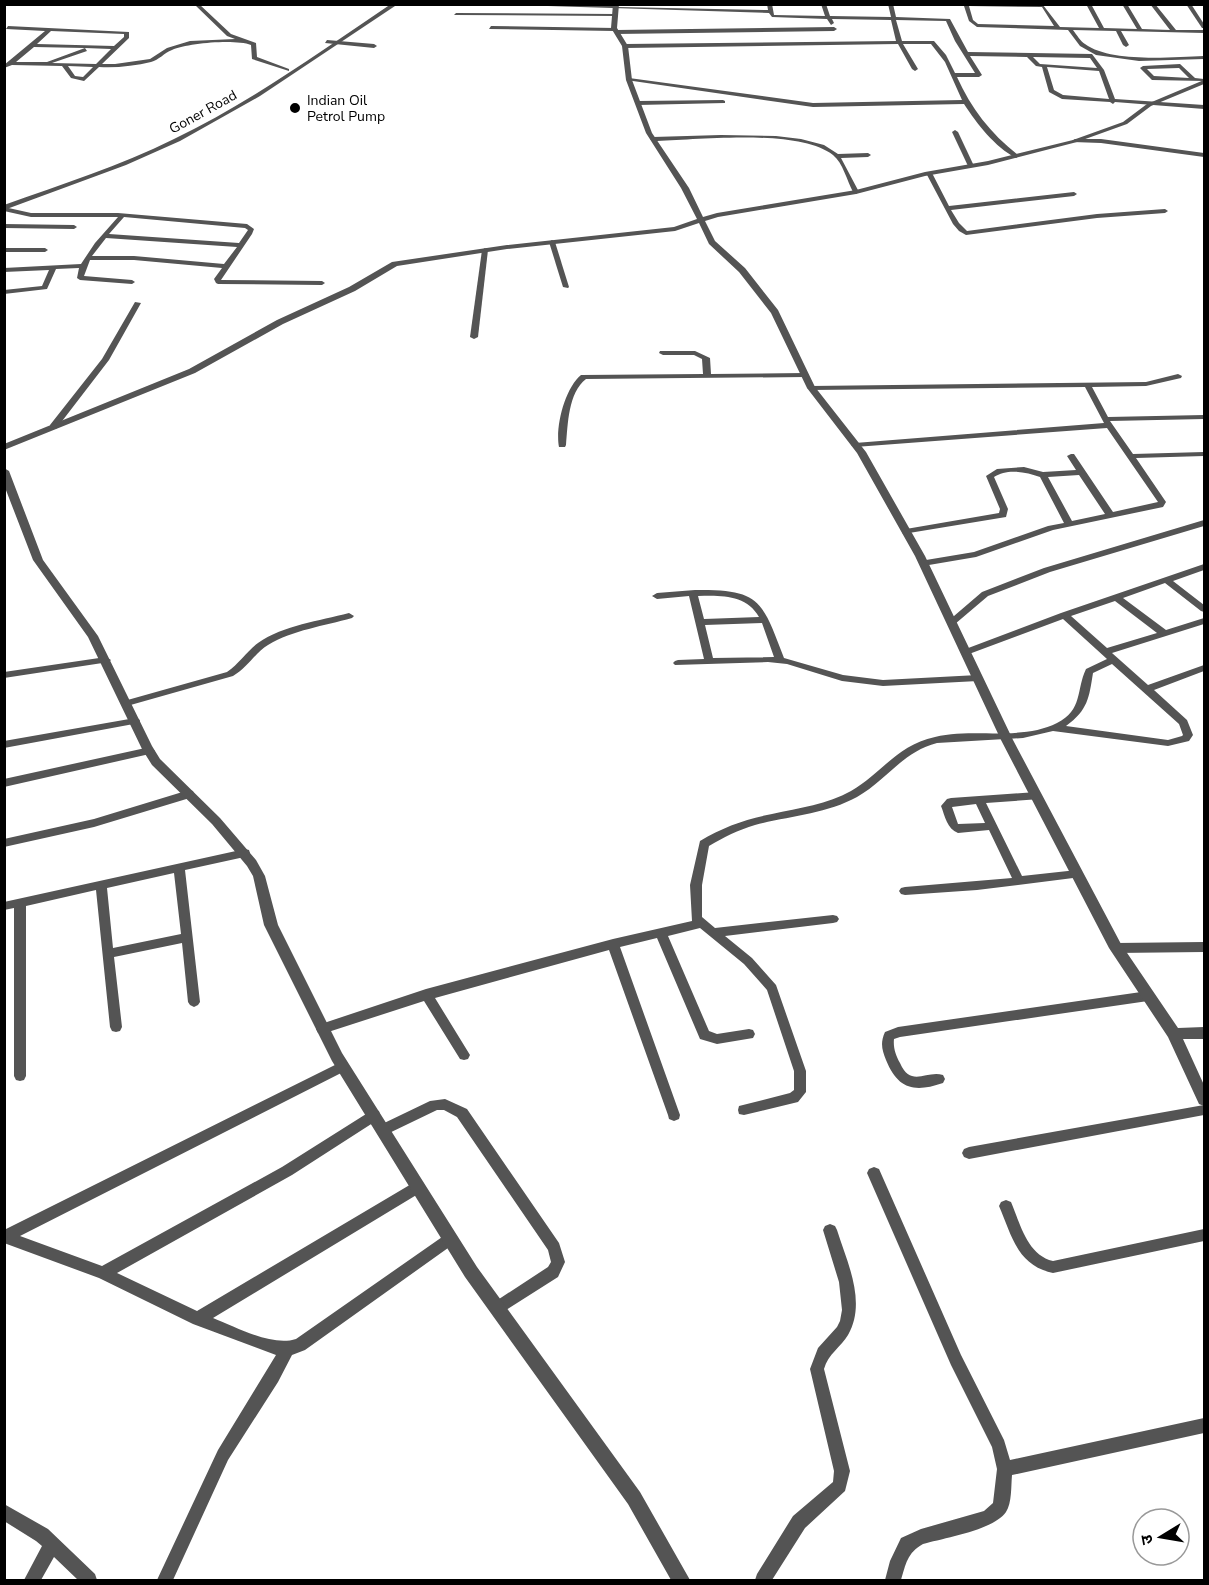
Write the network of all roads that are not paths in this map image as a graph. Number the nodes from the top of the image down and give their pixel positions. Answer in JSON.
{"nodes":[{"id":1,"x":196,"y":4,"type":"edge"},
{"id":2,"x":389,"y":4,"type":"edge"},
{"id":3,"x":396,"y":4,"type":"edge"},
{"id":4,"x":482,"y":4,"type":"edge"},
{"id":5,"x":769,"y":4,"type":"edge"},
{"id":6,"x":823,"y":4,"type":"edge"},
{"id":7,"x":890,"y":4,"type":"edge"},
{"id":8,"x":903,"y":4,"type":"edge"},
{"id":9,"x":1088,"y":4,"type":"edge"},
{"id":10,"x":1124,"y":4,"type":"edge"},
{"id":11,"x":1152,"y":4,"type":"edge"},
{"id":12,"x":1188,"y":4,"type":"edge"},
{"id":13,"x":935,"y":5,"type":"edge"},
{"id":14,"x":966,"y":5,"type":"edge"},
{"id":15,"x":977,"y":5,"type":"edge"},
{"id":16,"x":1042,"y":5,"type":"edge"},
{"id":17,"x":1008,"y":6,"type":"edge"},
{"id":18,"x":203,"y":7,"type":"edge"},
{"id":19,"x":616,"y":9,"type":"edge"},
{"id":20,"x":707,"y":10,"type":"junction"},
{"id":21,"x":738,"y":10,"type":"junction"},
{"id":22,"x":1006,"y":13,"type":"dead end"},
{"id":23,"x":456,"y":14,"type":"dead end"},
{"id":24,"x":771,"y":14,"type":"junction"},
{"id":25,"x":827,"y":17,"type":"junction"},
{"id":26,"x":893,"y":18,"type":"junction"},
{"id":27,"x":1008,"y":20,"type":"dead end"},
{"id":28,"x":708,"y":22,"type":"dead end"},
{"id":29,"x":773,"y":23,"type":"dead end"},
{"id":30,"x":8,"y":27,"type":"dead end"},
{"id":31,"x":1013,"y":27,"type":"junction"},
{"id":32,"x":1204,"y":27,"type":"edge"},
{"id":33,"x":491,"y":28,"type":"dead end"},
{"id":34,"x":1036,"y":28,"type":"junction"},
{"id":35,"x":1058,"y":28,"type":"junction"},
{"id":36,"x":51,"y":29,"type":"junction"},
{"id":37,"x":834,"y":29,"type":"junction"},
{"id":38,"x":1070,"y":29,"type":"junction"},
{"id":39,"x":743,"y":30,"type":"junction"},
{"id":40,"x":1103,"y":30,"type":"junction"},
{"id":41,"x":1118,"y":30,"type":"junction"},
{"id":42,"x":1140,"y":30,"type":"junction"},
{"id":43,"x":615,"y":31,"type":"junction"},
{"id":44,"x":1174,"y":31,"type":"junction"},
{"id":45,"x":1204,"y":32,"type":"edge"},
{"id":46,"x":929,"y":33,"type":"dead end"},
{"id":47,"x":1040,"y":34,"type":"dead end"},
{"id":48,"x":245,"y":40,"type":"junction"},
{"id":49,"x":899,"y":41,"type":"junction"},
{"id":50,"x":331,"y":42,"type":"junction"},
{"id":51,"x":932,"y":42,"type":"junction"},
{"id":52,"x":837,"y":43,"type":"junction"},
{"id":53,"x":34,"y":45,"type":"junction"},
{"id":54,"x":1126,"y":45,"type":"dead end"},
{"id":55,"x":374,"y":46,"type":"dead end"},
{"id":56,"x":625,"y":46,"type":"junction"},
{"id":57,"x":93,"y":47,"type":"junction"},
{"id":58,"x":114,"y":48,"type":"junction"},
{"id":59,"x":966,"y":54,"type":"junction"},
{"id":60,"x":1028,"y":54,"type":"junction"},
{"id":61,"x":1094,"y":54,"type":"junction"},
{"id":62,"x":1204,"y":58,"type":"edge"},
{"id":63,"x":11,"y":63,"type":"junction"},
{"id":64,"x":46,"y":64,"type":"junction"},
{"id":65,"x":64,"y":64,"type":"junction"},
{"id":66,"x":98,"y":66,"type":"junction"},
{"id":67,"x":1044,"y":66,"type":"junction"},
{"id":68,"x":4,"y":67,"type":"edge"},
{"id":69,"x":915,"y":69,"type":"dead end"},
{"id":70,"x":287,"y":70,"type":"junction"},
{"id":71,"x":1101,"y":70,"type":"junction"},
{"id":72,"x":955,"y":75,"type":"junction"},
{"id":73,"x":629,"y":80,"type":"junction"},
{"id":74,"x":1194,"y":80,"type":"junction"},
{"id":75,"x":1204,"y":81,"type":"edge"},
{"id":76,"x":723,"y":102,"type":"dead end"},
{"id":77,"x":967,"y":102,"type":"junction"},
{"id":78,"x":1113,"y":102,"type":"junction"},
{"id":79,"x":638,"y":103,"type":"junction"},
{"id":80,"x":1149,"y":105,"type":"junction"},
{"id":81,"x":1204,"y":107,"type":"edge"},
{"id":82,"x":955,"y":132,"type":"dead end"},
{"id":83,"x":653,"y":140,"type":"junction"},
{"id":84,"x":1075,"y":141,"type":"junction"},
{"id":85,"x":868,"y":155,"type":"dead end"},
{"id":86,"x":1204,"y":155,"type":"edge"},
{"id":87,"x":837,"y":156,"type":"junction"},
{"id":88,"x":1016,"y":156,"type":"junction"},
{"id":89,"x":114,"y":160,"type":"junction"},
{"id":90,"x":124,"y":164,"type":"junction"},
{"id":91,"x":971,"y":166,"type":"junction"},
{"id":92,"x":929,"y":173,"type":"junction"},
{"id":93,"x":856,"y":192,"type":"junction"},
{"id":94,"x":1074,"y":194,"type":"dead end"},
{"id":95,"x":4,"y":201,"type":"edge"},
{"id":96,"x":949,"y":208,"type":"junction"},
{"id":97,"x":4,"y":209,"type":"edge"},
{"id":98,"x":1165,"y":211,"type":"dead end"},
{"id":99,"x":122,"y":216,"type":"junction"},
{"id":100,"x":700,"y":219,"type":"junction"},
{"id":101,"x":4,"y":226,"type":"edge"},
{"id":102,"x":74,"y":227,"type":"dead end"},
{"id":103,"x":104,"y":236,"type":"junction"},
{"id":104,"x":552,"y":242,"type":"junction"},
{"id":105,"x":242,"y":245,"type":"junction"},
{"id":106,"x":4,"y":250,"type":"edge"},
{"id":107,"x":45,"y":250,"type":"dead end"},
{"id":108,"x":485,"y":250,"type":"junction"},
{"id":109,"x":89,"y":258,"type":"junction"},
{"id":110,"x":84,"y":266,"type":"junction"},
{"id":111,"x":226,"y":266,"type":"junction"},
{"id":112,"x":53,"y":268,"type":"junction"},
{"id":113,"x":4,"y":270,"type":"edge"},
{"id":114,"x":132,"y":282,"type":"dead end"},
{"id":115,"x":322,"y":283,"type":"dead end"},
{"id":116,"x":566,"y":287,"type":"dead end"},
{"id":117,"x":4,"y":292,"type":"edge"},
{"id":118,"x":137,"y":303,"type":"dead end"},
{"id":119,"x":474,"y":337,"type":"dead end"},
{"id":120,"x":663,"y":353,"type":"dead end"},
{"id":121,"x":707,"y":375,"type":"junction"},
{"id":122,"x":805,"y":375,"type":"junction"},
{"id":123,"x":1178,"y":376,"type":"dead end"},
{"id":124,"x":1088,"y":386,"type":"junction"},
{"id":125,"x":811,"y":388,"type":"junction"},
{"id":126,"x":1204,"y":417,"type":"edge"},
{"id":127,"x":1107,"y":422,"type":"junction"},
{"id":128,"x":53,"y":427,"type":"junction"},
{"id":129,"x":562,"y":445,"type":"dead end"},
{"id":130,"x":855,"y":445,"type":"junction"},
{"id":131,"x":4,"y":447,"type":"edge"},
{"id":132,"x":1204,"y":454,"type":"edge"},
{"id":133,"x":1071,"y":456,"type":"dead end"},
{"id":134,"x":1131,"y":456,"type":"junction"},
{"id":135,"x":4,"y":471,"type":"edge"},
{"id":136,"x":1082,"y":472,"type":"junction"},
{"id":137,"x":1043,"y":474,"type":"junction"},
{"id":138,"x":1110,"y":515,"type":"junction"},
{"id":139,"x":1069,"y":524,"type":"junction"},
{"id":140,"x":1203,"y":525,"type":"edge"},
{"id":141,"x":906,"y":532,"type":"junction"},
{"id":142,"x":923,"y":563,"type":"junction"},
{"id":143,"x":1204,"y":567,"type":"edge"},
{"id":144,"x":1166,"y":580,"type":"junction"},
{"id":145,"x":693,"y":594,"type":"junction"},
{"id":146,"x":657,"y":596,"type":"dead end"},
{"id":147,"x":1116,"y":597,"type":"junction"},
{"id":148,"x":1204,"y":609,"type":"edge"},
{"id":149,"x":1064,"y":615,"type":"junction"},
{"id":150,"x":349,"y":616,"type":"dead end"},
{"id":151,"x":765,"y":620,"type":"junction"},
{"id":152,"x":1204,"y":621,"type":"edge"},
{"id":153,"x":699,"y":622,"type":"junction"},
{"id":154,"x":952,"y":622,"type":"junction"},
{"id":155,"x":1164,"y":633,"type":"junction"},
{"id":156,"x":966,"y":652,"type":"junction"},
{"id":157,"x":1110,"y":655,"type":"junction"},
{"id":158,"x":106,"y":660,"type":"junction"},
{"id":159,"x":780,"y":660,"type":"junction"},
{"id":160,"x":709,"y":661,"type":"junction"},
{"id":161,"x":678,"y":663,"type":"dead end"},
{"id":162,"x":1204,"y":668,"type":"edge"},
{"id":163,"x":4,"y":675,"type":"edge"},
{"id":164,"x":978,"y":678,"type":"junction"},
{"id":165,"x":1147,"y":689,"type":"junction"},
{"id":166,"x":127,"y":703,"type":"junction"},
{"id":167,"x":135,"y":721,"type":"junction"},
{"id":168,"x":1052,"y":728,"type":"junction"},
{"id":169,"x":1005,"y":735,"type":"junction"},
{"id":170,"x":4,"y":745,"type":"edge"},
{"id":171,"x":150,"y":751,"type":"junction"},
{"id":172,"x":4,"y":783,"type":"edge"},
{"id":173,"x":189,"y":794,"type":"junction"},
{"id":174,"x":1036,"y":796,"type":"junction"},
{"id":175,"x":979,"y":800,"type":"junction"},
{"id":176,"x":992,"y":826,"type":"junction"},
{"id":177,"x":4,"y":843,"type":"edge"},
{"id":178,"x":245,"y":853,"type":"junction"},
{"id":179,"x":179,"y":869,"type":"junction"},
{"id":180,"x":1077,"y":874,"type":"junction"},
{"id":181,"x":1019,"y":881,"type":"junction"},
{"id":182,"x":101,"y":887,"type":"junction"},
{"id":183,"x":905,"y":891,"type":"dead end"},
{"id":184,"x":20,"y":903,"type":"junction"},
{"id":185,"x":4,"y":906,"type":"edge"},
{"id":186,"x":833,"y":919,"type":"dead end"},
{"id":187,"x":699,"y":924,"type":"junction"},
{"id":188,"x":661,"y":933,"type":"junction"},
{"id":189,"x":712,"y":933,"type":"junction"},
{"id":190,"x":187,"y":937,"type":"junction"},
{"id":191,"x":613,"y":944,"type":"junction"},
{"id":192,"x":1116,"y":948,"type":"junction"},
{"id":193,"x":1204,"y":948,"type":"edge"},
{"id":194,"x":108,"y":954,"type":"junction"},
{"id":195,"x":426,"y":994,"type":"junction"},
{"id":196,"x":1148,"y":996,"type":"junction"},
{"id":197,"x":194,"y":1002,"type":"dead end"},
{"id":198,"x":116,"y":1027,"type":"dead end"},
{"id":199,"x":322,"y":1029,"type":"junction"},
{"id":200,"x":1204,"y":1033,"type":"edge"},
{"id":201,"x":749,"y":1034,"type":"dead end"},
{"id":202,"x":1174,"y":1034,"type":"junction"},
{"id":203,"x":464,"y":1055,"type":"dead end"},
{"id":204,"x":343,"y":1066,"type":"junction"},
{"id":205,"x":20,"y":1076,"type":"dead end"},
{"id":206,"x":939,"y":1079,"type":"dead end"},
{"id":207,"x":1204,"y":1100,"type":"edge"},
{"id":208,"x":744,"y":1110,"type":"dead end"},
{"id":209,"x":1204,"y":1110,"type":"edge"},
{"id":210,"x":374,"y":1115,"type":"junction"},
{"id":211,"x":674,"y":1115,"type":"dead end"},
{"id":212,"x":383,"y":1130,"type":"junction"},
{"id":213,"x":969,"y":1152,"type":"dead end"},
{"id":214,"x":874,"y":1173,"type":"dead end"},
{"id":215,"x":418,"y":1187,"type":"junction"},
{"id":216,"x":1006,"y":1206,"type":"dead end"},
{"id":217,"x":830,"y":1230,"type":"dead end"},
{"id":218,"x":1204,"y":1235,"type":"edge"},
{"id":219,"x":5,"y":1237,"type":"edge"},
{"id":220,"x":450,"y":1239,"type":"junction"},
{"id":221,"x":103,"y":1273,"type":"junction"},
{"id":222,"x":498,"y":1308,"type":"junction"},
{"id":223,"x":198,"y":1319,"type":"junction"},
{"id":224,"x":287,"y":1349,"type":"junction"},
{"id":225,"x":1204,"y":1426,"type":"edge"},
{"id":226,"x":1005,"y":1469,"type":"junction"},
{"id":227,"x":4,"y":1512,"type":"edge"},
{"id":228,"x":52,"y":1544,"type":"junction"},
{"id":229,"x":32,"y":1581,"type":"edge"},
{"id":230,"x":88,"y":1581,"type":"edge"},
{"id":231,"x":165,"y":1581,"type":"edge"},
{"id":232,"x":681,"y":1581,"type":"edge"},
{"id":233,"x":763,"y":1581,"type":"edge"},
{"id":234,"x":893,"y":1581,"type":"edge"}],
"edges":[{"from":1,"to":18,"type":"street"},
{"from":2,"to":50,"type":"street","name":"Goner Road"},
{"from":3,"to":50,"type":"street","name":"Goner Road"},
{"from":4,"to":19,"type":"street"},
{"from":5,"to":24,"type":"street"},
{"from":6,"to":25,"type":"street"},
{"from":7,"to":26,"type":"street"},
{"from":8,"to":13,"type":"street"},
{"from":9,"to":40,"type":"street"},
{"from":10,"to":42,"type":"street"},
{"from":11,"to":44,"type":"street"},
{"from":12,"to":32,"type":"street"},
{"from":13,"to":14,"type":"street"},
{"from":14,"to":15,"type":"street"},
{"from":14,"to":31,"type":"street"},
{"from":15,"to":17,"type":"street"},
{"from":16,"to":17,"type":"street"},
{"from":16,"to":35,"type":"street"},
{"from":17,"to":22,"type":"street"},
{"from":18,"to":48,"type":"street"},
{"from":19,"to":20,"type":"street"},
{"from":19,"to":23,"type":"street"},
{"from":19,"to":43,"type":"street"},
{"from":20,"to":21,"type":"street"},
{"from":20,"to":28,"type":"street"},
{"from":21,"to":24,"type":"street"},
{"from":21,"to":39,"type":"street"},
{"from":24,"to":25,"type":"street"},
{"from":24,"to":29,"type":"street"},
{"from":25,"to":26,"type":"street"},
{"from":25,"to":37,"type":"street"},
{"from":26,"to":49,"type":"street"},
{"from":26,"to":59,"type":"street"},
{"from":27,"to":31,"type":"street"},
{"from":30,"to":36,"type":"street"},
{"from":31,"to":34,"type":"street"},
{"from":33,"to":43,"type":"street"},
{"from":34,"to":35,"type":"street"},
{"from":34,"to":47,"type":"street"},
{"from":35,"to":38,"type":"street"},
{"from":36,"to":53,"type":"street"},
{"from":36,"to":58,"type":"street"},
{"from":37,"to":39,"type":"street"},
{"from":37,"to":52,"type":"street"},
{"from":38,"to":40,"type":"street"},
{"from":38,"to":61,"type":"street"},
{"from":39,"to":43,"type":"street"},
{"from":40,"to":41,"type":"street"},
{"from":41,"to":42,"type":"street"},
{"from":41,"to":54,"type":"street"},
{"from":42,"to":44,"type":"street"},
{"from":43,"to":56,"type":"street"},
{"from":44,"to":45,"type":"street"},
{"from":46,"to":51,"type":"street"},
{"from":48,"to":66,"type":"street"},
{"from":48,"to":70,"type":"street"},
{"from":49,"to":51,"type":"street"},
{"from":49,"to":52,"type":"street"},
{"from":49,"to":69,"type":"street"},
{"from":50,"to":55,"type":"street"},
{"from":50,"to":70,"type":"street","name":"Goner Road"},
{"from":50,"to":90,"type":"street","name":"Goner Road"},
{"from":51,"to":72,"type":"street"},
{"from":52,"to":56,"type":"street"},
{"from":53,"to":57,"type":"street"},
{"from":53,"to":63,"type":"street"},
{"from":56,"to":73,"type":"street"},
{"from":57,"to":58,"type":"street"},
{"from":57,"to":64,"type":"street"},
{"from":58,"to":66,"type":"street"},
{"from":59,"to":60,"type":"street"},
{"from":59,"to":72,"type":"street"},
{"from":60,"to":61,"type":"street"},
{"from":60,"to":67,"type":"street"},
{"from":61,"to":62,"type":"street"},
{"from":61,"to":71,"type":"street"},
{"from":63,"to":64,"type":"street"},
{"from":63,"to":68,"type":"street"},
{"from":64,"to":65,"type":"street"},
{"from":65,"to":66,"type":"street"},
{"from":65,"to":66,"type":"street"},
{"from":67,"to":71,"type":"street"},
{"from":67,"to":78,"type":"street"},
{"from":70,"to":89,"type":"street","name":"Goner Road"},
{"from":71,"to":78,"type":"street"},
{"from":72,"to":77,"type":"street"},
{"from":73,"to":77,"type":"street"},
{"from":73,"to":79,"type":"street"},
{"from":74,"to":74,"type":"street"},
{"from":74,"to":75,"type":"street"},
{"from":75,"to":80,"type":"street"},
{"from":76,"to":79,"type":"street"},
{"from":77,"to":88,"type":"street"},
{"from":78,"to":80,"type":"street"},
{"from":79,"to":83,"type":"street"},
{"from":80,"to":81,"type":"street"},
{"from":80,"to":84,"type":"street"},
{"from":82,"to":91,"type":"street"},
{"from":83,"to":87,"type":"street"},
{"from":83,"to":100,"type":"street"},
{"from":84,"to":86,"type":"street"},
{"from":84,"to":88,"type":"street"},
{"from":85,"to":87,"type":"street"},
{"from":87,"to":93,"type":"street"},
{"from":88,"to":91,"type":"street"},
{"from":89,"to":90,"type":"street"},
{"from":89,"to":95,"type":"street","name":"Goner Road"},
{"from":90,"to":97,"type":"street","name":"Goner Road"},
{"from":91,"to":92,"type":"street"},
{"from":92,"to":93,"type":"street"},
{"from":92,"to":96,"type":"street"},
{"from":93,"to":100,"type":"street"},
{"from":94,"to":96,"type":"street"},
{"from":96,"to":98,"type":"street"},
{"from":97,"to":99,"type":"street"},
{"from":99,"to":103,"type":"street"},
{"from":99,"to":105,"type":"street"},
{"from":100,"to":104,"type":"street"},
{"from":100,"to":122,"type":"street"},
{"from":101,"to":102,"type":"street"},
{"from":103,"to":105,"type":"street"},
{"from":103,"to":109,"type":"street"},
{"from":104,"to":108,"type":"street"},
{"from":104,"to":116,"type":"street"},
{"from":105,"to":111,"type":"street"},
{"from":106,"to":107,"type":"street"},
{"from":108,"to":119,"type":"street"},
{"from":108,"to":128,"type":"street"},
{"from":109,"to":110,"type":"street"},
{"from":109,"to":111,"type":"street"},
{"from":110,"to":112,"type":"street"},
{"from":110,"to":114,"type":"street"},
{"from":111,"to":115,"type":"street"},
{"from":112,"to":113,"type":"street"},
{"from":112,"to":117,"type":"street"},
{"from":118,"to":128,"type":"street"},
{"from":120,"to":121,"type":"street"},
{"from":121,"to":122,"type":"street"},
{"from":121,"to":129,"type":"street"},
{"from":122,"to":125,"type":"street"},
{"from":123,"to":124,"type":"street"},
{"from":124,"to":125,"type":"street"},
{"from":124,"to":127,"type":"street"},
{"from":125,"to":130,"type":"street"},
{"from":126,"to":127,"type":"street"},
{"from":127,"to":130,"type":"street"},
{"from":127,"to":134,"type":"street"},
{"from":128,"to":131,"type":"street"},
{"from":130,"to":141,"type":"street"},
{"from":132,"to":134,"type":"street"},
{"from":133,"to":136,"type":"street"},
{"from":134,"to":138,"type":"street"},
{"from":135,"to":158,"type":"street"},
{"from":136,"to":137,"type":"street"},
{"from":136,"to":138,"type":"street"},
{"from":137,"to":139,"type":"street"},
{"from":137,"to":141,"type":"street"},
{"from":138,"to":139,"type":"street"},
{"from":139,"to":142,"type":"street"},
{"from":140,"to":154,"type":"street"},
{"from":141,"to":142,"type":"street"},
{"from":142,"to":154,"type":"street"},
{"from":143,"to":144,"type":"street"},
{"from":144,"to":147,"type":"street"},
{"from":144,"to":148,"type":"street"},
{"from":145,"to":146,"type":"street"},
{"from":145,"to":151,"type":"street"},
{"from":145,"to":153,"type":"street"},
{"from":147,"to":149,"type":"street"},
{"from":147,"to":155,"type":"street"},
{"from":149,"to":156,"type":"street"},
{"from":149,"to":157,"type":"street"},
{"from":150,"to":166,"type":"street"},
{"from":151,"to":153,"type":"street"},
{"from":151,"to":159,"type":"street"},
{"from":152,"to":155,"type":"street"},
{"from":153,"to":160,"type":"street"},
{"from":154,"to":156,"type":"street"},
{"from":155,"to":157,"type":"street"},
{"from":156,"to":164,"type":"street"},
{"from":157,"to":165,"type":"street"},
{"from":157,"to":168,"type":"street"},
{"from":158,"to":163,"type":"street"},
{"from":158,"to":166,"type":"street"},
{"from":159,"to":160,"type":"street"},
{"from":159,"to":164,"type":"street"},
{"from":160,"to":161,"type":"street"},
{"from":162,"to":165,"type":"street"},
{"from":164,"to":169,"type":"street"},
{"from":165,"to":168,"type":"street"},
{"from":166,"to":167,"type":"street"},
{"from":167,"to":170,"type":"street"},
{"from":167,"to":171,"type":"street"},
{"from":168,"to":169,"type":"street"},
{"from":169,"to":174,"type":"street"},
{"from":169,"to":187,"type":"street"},
{"from":171,"to":172,"type":"street"},
{"from":171,"to":173,"type":"street"},
{"from":173,"to":177,"type":"street"},
{"from":173,"to":178,"type":"street"},
{"from":174,"to":175,"type":"street"},
{"from":174,"to":180,"type":"street"},
{"from":175,"to":176,"type":"street"},
{"from":175,"to":176,"type":"street"},
{"from":176,"to":181,"type":"street"},
{"from":178,"to":179,"type":"street"},
{"from":178,"to":199,"type":"street"},
{"from":179,"to":182,"type":"street"},
{"from":179,"to":190,"type":"street"},
{"from":180,"to":181,"type":"street"},
{"from":180,"to":192,"type":"street"},
{"from":181,"to":183,"type":"street"},
{"from":182,"to":184,"type":"street"},
{"from":182,"to":194,"type":"street"},
{"from":184,"to":185,"type":"street"},
{"from":184,"to":205,"type":"street"},
{"from":186,"to":189,"type":"street"},
{"from":187,"to":188,"type":"street"},
{"from":187,"to":189,"type":"street"},
{"from":188,"to":191,"type":"street"},
{"from":188,"to":201,"type":"street"},
{"from":189,"to":208,"type":"street"},
{"from":190,"to":194,"type":"street"},
{"from":190,"to":197,"type":"street"},
{"from":191,"to":195,"type":"street"},
{"from":191,"to":211,"type":"street"},
{"from":192,"to":193,"type":"street"},
{"from":192,"to":196,"type":"street"},
{"from":194,"to":198,"type":"street"},
{"from":195,"to":199,"type":"street"},
{"from":195,"to":203,"type":"street"},
{"from":196,"to":202,"type":"street"},
{"from":196,"to":206,"type":"street"},
{"from":199,"to":204,"type":"street"},
{"from":200,"to":202,"type":"street"},
{"from":202,"to":207,"type":"street"},
{"from":204,"to":210,"type":"street"},
{"from":204,"to":219,"type":"street"},
{"from":209,"to":213,"type":"street"},
{"from":210,"to":212,"type":"street"},
{"from":210,"to":221,"type":"street"},
{"from":212,"to":215,"type":"street"},
{"from":212,"to":222,"type":"street"},
{"from":214,"to":226,"type":"street"},
{"from":215,"to":220,"type":"street"},
{"from":215,"to":223,"type":"street"},
{"from":216,"to":218,"type":"street"},
{"from":217,"to":233,"type":"street"},
{"from":219,"to":221,"type":"street"},
{"from":220,"to":222,"type":"street"},
{"from":220,"to":224,"type":"street"},
{"from":221,"to":223,"type":"street"},
{"from":222,"to":232,"type":"street"},
{"from":223,"to":224,"type":"street"},
{"from":224,"to":231,"type":"street"},
{"from":225,"to":226,"type":"street"},
{"from":226,"to":234,"type":"street"},
{"from":227,"to":228,"type":"street"},
{"from":228,"to":229,"type":"street"},
{"from":228,"to":230,"type":"street"}]}
